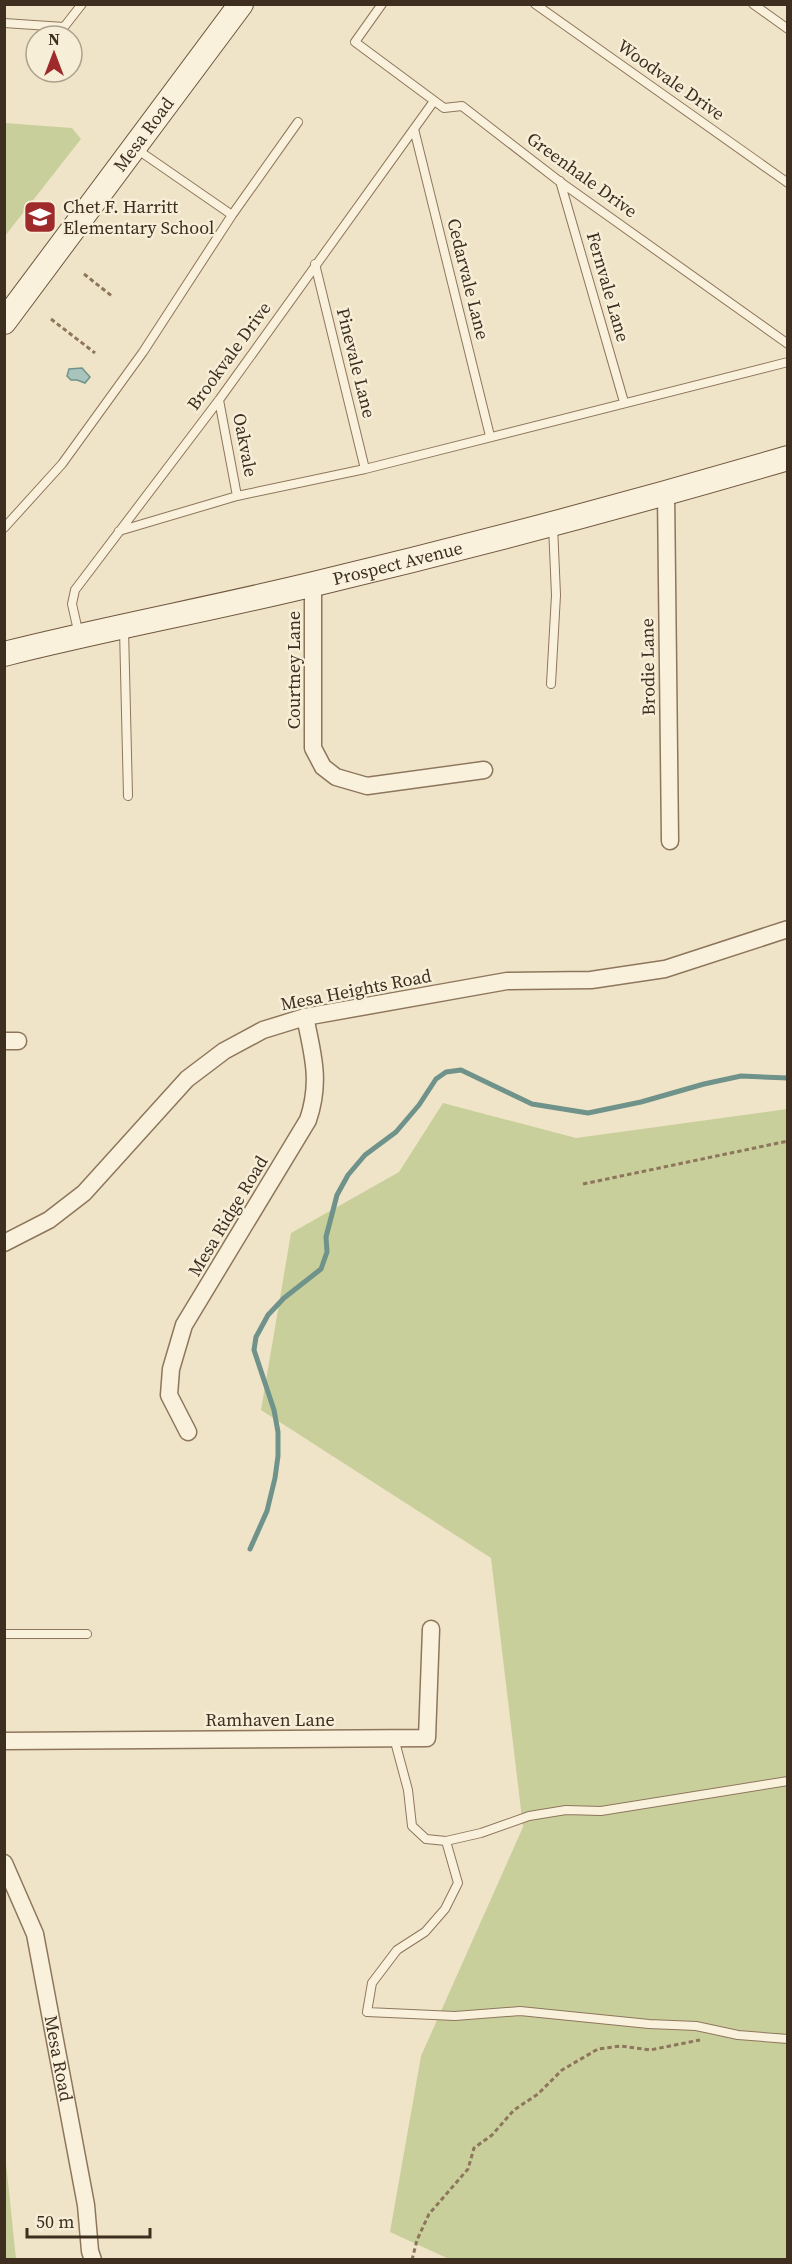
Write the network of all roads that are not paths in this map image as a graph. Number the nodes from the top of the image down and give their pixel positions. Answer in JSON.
{"nodes":[{"id":1,"x":82,"y":4,"type":"edge"},
{"id":2,"x":242,"y":4,"type":"edge"},
{"id":3,"x":382,"y":4,"type":"edge"},
{"id":4,"x":535,"y":4,"type":"edge"},
{"id":5,"x":753,"y":4,"type":"edge"},
{"id":6,"x":4,"y":23,"type":"edge"},
{"id":7,"x":788,"y":29,"type":"edge"},
{"id":8,"x":434,"y":101,"type":"junction"},
{"id":9,"x":298,"y":122,"type":"dead end"},
{"id":10,"x":414,"y":129,"type":"junction"},
{"id":11,"x":135,"y":147,"type":"junction"},
{"id":12,"x":560,"y":181,"type":"junction"},
{"id":13,"x":788,"y":183,"type":"edge"},
{"id":14,"x":232,"y":215,"type":"junction"},
{"id":15,"x":315,"y":264,"type":"junction"},
{"id":16,"x":4,"y":322,"type":"edge"},
{"id":17,"x":788,"y":344,"type":"edge"},
{"id":18,"x":788,"y":362,"type":"edge"},
{"id":19,"x":219,"y":400,"type":"junction"},
{"id":20,"x":624,"y":402,"type":"junction"},
{"id":21,"x":490,"y":436,"type":"junction"},
{"id":22,"x":788,"y":458,"type":"edge"},
{"id":23,"x":365,"y":469,"type":"junction"},
{"id":24,"x":666,"y":493,"type":"junction"},
{"id":25,"x":237,"y":496,"type":"junction"},
{"id":26,"x":553,"y":523,"type":"junction"},
{"id":27,"x":4,"y":528,"type":"edge"},
{"id":28,"x":119,"y":531,"type":"junction"},
{"id":29,"x":313,"y":585,"type":"junction"},
{"id":30,"x":124,"y":626,"type":"junction"},
{"id":31,"x":79,"y":635,"type":"junction"},
{"id":32,"x":4,"y":654,"type":"edge"},
{"id":33,"x":551,"y":684,"type":"dead end"},
{"id":34,"x":484,"y":770,"type":"dead end"},
{"id":35,"x":128,"y":796,"type":"dead end"},
{"id":36,"x":670,"y":841,"type":"dead end"},
{"id":37,"x":788,"y":929,"type":"edge"},
{"id":38,"x":305,"y":1017,"type":"junction"},
{"id":39,"x":4,"y":1243,"type":"edge"},
{"id":40,"x":188,"y":1432,"type":"dead end"},
{"id":41,"x":431,"y":1629,"type":"dead end"},
{"id":42,"x":4,"y":1634,"type":"edge"},
{"id":43,"x":87,"y":1634,"type":"dead end"},
{"id":44,"x":394,"y":1738,"type":"junction"},
{"id":45,"x":4,"y":1741,"type":"edge"},
{"id":46,"x":788,"y":1781,"type":"edge"},
{"id":47,"x":446,"y":1842,"type":"junction"},
{"id":48,"x":4,"y":1863,"type":"edge"},
{"id":49,"x":788,"y":2039,"type":"edge"},
{"id":50,"x":93,"y":2259,"type":"edge"}],
"edges":[{"from":1,"to":6,"type":"lane"},
{"from":2,"to":11,"type":"street","name":"Mesa Road"},
{"from":3,"to":8,"type":"lane","name":"Greenhale Drive"},
{"from":4,"to":13,"type":"lane","name":"Woodvale Drive"},
{"from":5,"to":7,"type":"lane"},
{"from":8,"to":10,"type":"lane","name":"Brookvale Drive"},
{"from":8,"to":12,"type":"lane","name":"Greenhale Drive"},
{"from":9,"to":14,"type":"lane"},
{"from":10,"to":15,"type":"lane","name":"Brookvale Drive"},
{"from":10,"to":21,"type":"lane","name":"Cedarvale Lane"},
{"from":11,"to":14,"type":"lane"},
{"from":11,"to":16,"type":"street","name":"Mesa Road"},
{"from":12,"to":17,"type":"lane","name":"Greenhale Drive"},
{"from":12,"to":20,"type":"lane","name":"Fernvale Lane"},
{"from":14,"to":27,"type":"lane"},
{"from":15,"to":19,"type":"lane","name":"Brookvale Drive"},
{"from":15,"to":23,"type":"lane","name":"Pinevale Lane"},
{"from":18,"to":20,"type":"lane"},
{"from":19,"to":25,"type":"lane","name":"Oakvale"},
{"from":19,"to":28,"type":"lane","name":"Brookvale Drive"},
{"from":20,"to":21,"type":"lane"},
{"from":21,"to":23,"type":"lane"},
{"from":22,"to":24,"type":"street","name":"Prospect Avenue"},
{"from":23,"to":25,"type":"lane"},
{"from":24,"to":26,"type":"street","name":"Prospect Avenue"},
{"from":24,"to":36,"type":"street","name":"Brodie Lane"},
{"from":25,"to":28,"type":"lane"},
{"from":26,"to":29,"type":"street","name":"Prospect Avenue"},
{"from":26,"to":33,"type":"lane"},
{"from":28,"to":31,"type":"lane","name":"Brookvale Drive"},
{"from":29,"to":30,"type":"street","name":"Prospect Avenue"},
{"from":29,"to":34,"type":"street","name":"Courtney Lane"},
{"from":30,"to":31,"type":"street","name":"Prospect Avenue"},
{"from":30,"to":35,"type":"lane"},
{"from":31,"to":32,"type":"street","name":"Prospect Avenue"},
{"from":37,"to":38,"type":"street","name":"Mesa Heights Road"},
{"from":38,"to":39,"type":"street","name":"Mesa Heights Road"},
{"from":38,"to":40,"type":"street","name":"Mesa Ridge Road"},
{"from":41,"to":44,"type":"street","name":"Ramhaven Lane"},
{"from":42,"to":43,"type":"lane"},
{"from":44,"to":45,"type":"street","name":"Ramhaven Lane"},
{"from":44,"to":47,"type":"lane"},
{"from":46,"to":47,"type":"lane"},
{"from":47,"to":49,"type":"lane"},
{"from":48,"to":50,"type":"street","name":"Mesa Road"}]}
